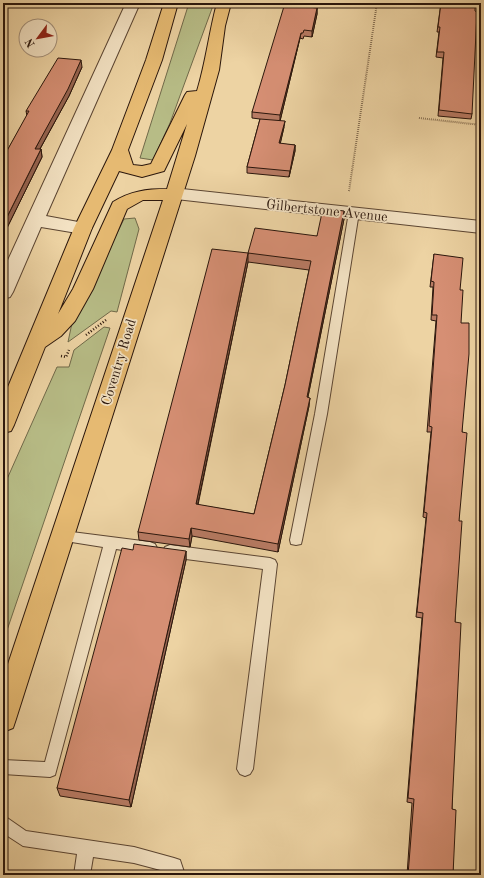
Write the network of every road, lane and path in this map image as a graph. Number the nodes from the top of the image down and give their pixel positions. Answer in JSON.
{"nodes":[{"id":1,"x":133,"y":3,"type":"edge"},
{"id":2,"x":172,"y":3,"type":"edge"},
{"id":3,"x":224,"y":3,"type":"edge"},
{"id":4,"x":378,"y":3,"type":"edge"},
{"id":5,"x":212,"y":70,"type":"junction"},
{"id":6,"x":419,"y":118,"type":"dead end"},
{"id":7,"x":481,"y":125,"type":"edge"},
{"id":8,"x":120,"y":150,"type":"junction"},
{"id":9,"x":173,"y":194,"type":"junction"},
{"id":10,"x":350,"y":212,"type":"junction"},
{"id":11,"x":36,"y":220,"type":"junction"},
{"id":12,"x":481,"y":227,"type":"edge"},
{"id":13,"x":82,"y":228,"type":"junction"},
{"id":14,"x":3,"y":292,"type":"edge"},
{"id":15,"x":37,"y":342,"type":"junction"},
{"id":16,"x":3,"y":425,"type":"edge"},
{"id":17,"x":64,"y":536,"type":"junction"},
{"id":18,"x":296,"y":540,"type":"dead end"},
{"id":19,"x":111,"y":543,"type":"junction"},
{"id":20,"x":3,"y":720,"type":"edge"},
{"id":21,"x":3,"y":767,"type":"edge"},
{"id":22,"x":244,"y":769,"type":"dead end"},
{"id":23,"x":3,"y":823,"type":"edge"},
{"id":24,"x":86,"y":848,"type":"junction"},
{"id":25,"x":82,"y":875,"type":"edge"},
{"id":26,"x":178,"y":875,"type":"edge"}],
"edges":[{"from":1,"to":11,"type":"street"},
{"from":2,"to":8,"type":"highway"},
{"from":3,"to":5,"type":"highway","name":"Coventry Road"},
{"from":4,"to":10,"type":"path"},
{"from":5,"to":8,"type":"highway"},
{"from":5,"to":9,"type":"highway","name":"Coventry Road"},
{"from":6,"to":7,"type":"path"},
{"from":8,"to":13,"type":"highway"},
{"from":9,"to":10,"type":"street","name":"Gilbertstone Avenue"},
{"from":9,"to":15,"type":"highway"},
{"from":9,"to":17,"type":"highway","name":"Coventry Road"},
{"from":10,"to":12,"type":"street","name":"Gilbertstone Avenue"},
{"from":10,"to":18,"type":"lane"},
{"from":11,"to":13,"type":"street"},
{"from":11,"to":14,"type":"street"},
{"from":13,"to":15,"type":"highway"},
{"from":15,"to":16,"type":"highway"},
{"from":17,"to":19,"type":"lane"},
{"from":17,"to":20,"type":"highway","name":"Coventry Road"},
{"from":19,"to":21,"type":"lane"},
{"from":19,"to":22,"type":"lane"},
{"from":23,"to":24,"type":"lane"},
{"from":24,"to":25,"type":"lane"},
{"from":24,"to":26,"type":"lane"}]}
